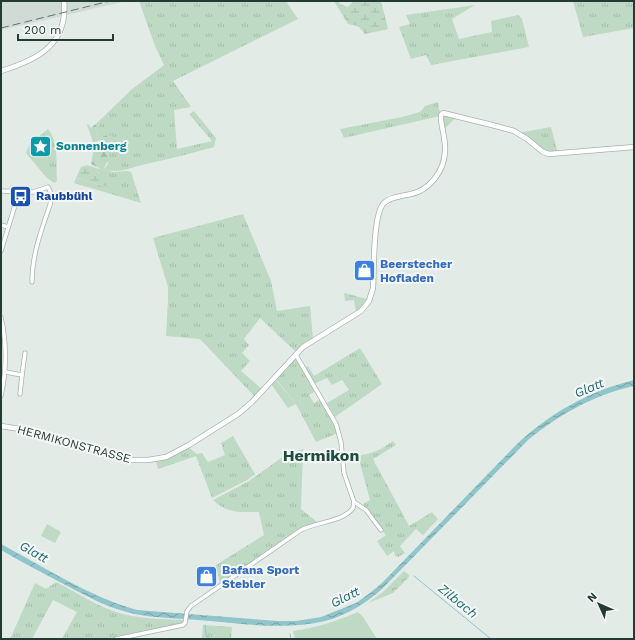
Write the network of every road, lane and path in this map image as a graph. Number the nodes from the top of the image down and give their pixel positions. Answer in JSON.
{"nodes":[{"id":1,"x":64,"y":1,"type":"edge"},
{"id":2,"x":1,"y":71,"type":"edge"},
{"id":3,"x":634,"y":147,"type":"edge"},
{"id":4,"x":1,"y":191,"type":"edge"},
{"id":5,"x":19,"y":192,"type":"junction"},
{"id":6,"x":1,"y":225,"type":"edge"},
{"id":7,"x":8,"y":227,"type":"junction"},
{"id":8,"x":1,"y":251,"type":"edge"},
{"id":9,"x":32,"y":282,"type":"dead end"},
{"id":10,"x":1,"y":317,"type":"edge"},
{"id":11,"x":25,"y":352,"type":"dead end"},
{"id":12,"x":296,"y":355,"type":"junction"},
{"id":13,"x":5,"y":372,"type":"junction"},
{"id":14,"x":22,"y":375,"type":"junction"},
{"id":15,"x":1,"y":394,"type":"edge"},
{"id":16,"x":20,"y":394,"type":"dead end"},
{"id":17,"x":1,"y":426,"type":"edge"},
{"id":18,"x":354,"y":502,"type":"junction"},
{"id":19,"x":381,"y":530,"type":"dead end"},
{"id":20,"x":116,"y":639,"type":"edge"}],
"edges":[{"from":1,"to":2,"type":"street"},
{"from":3,"to":12,"type":"street","name":"HERMIKONSTRASSE"},
{"from":4,"to":5,"type":"street"},
{"from":5,"to":7,"type":"street"},
{"from":5,"to":9,"type":"street"},
{"from":6,"to":7,"type":"street"},
{"from":7,"to":8,"type":"street"},
{"from":10,"to":13,"type":"street"},
{"from":11,"to":14,"type":"street"},
{"from":12,"to":17,"type":"street","name":"HERMIKONSTRASSE"},
{"from":12,"to":18,"type":"street"},
{"from":13,"to":14,"type":"street"},
{"from":13,"to":15,"type":"street"},
{"from":14,"to":16,"type":"street"},
{"from":18,"to":19,"type":"street"},
{"from":18,"to":20,"type":"street"}]}
